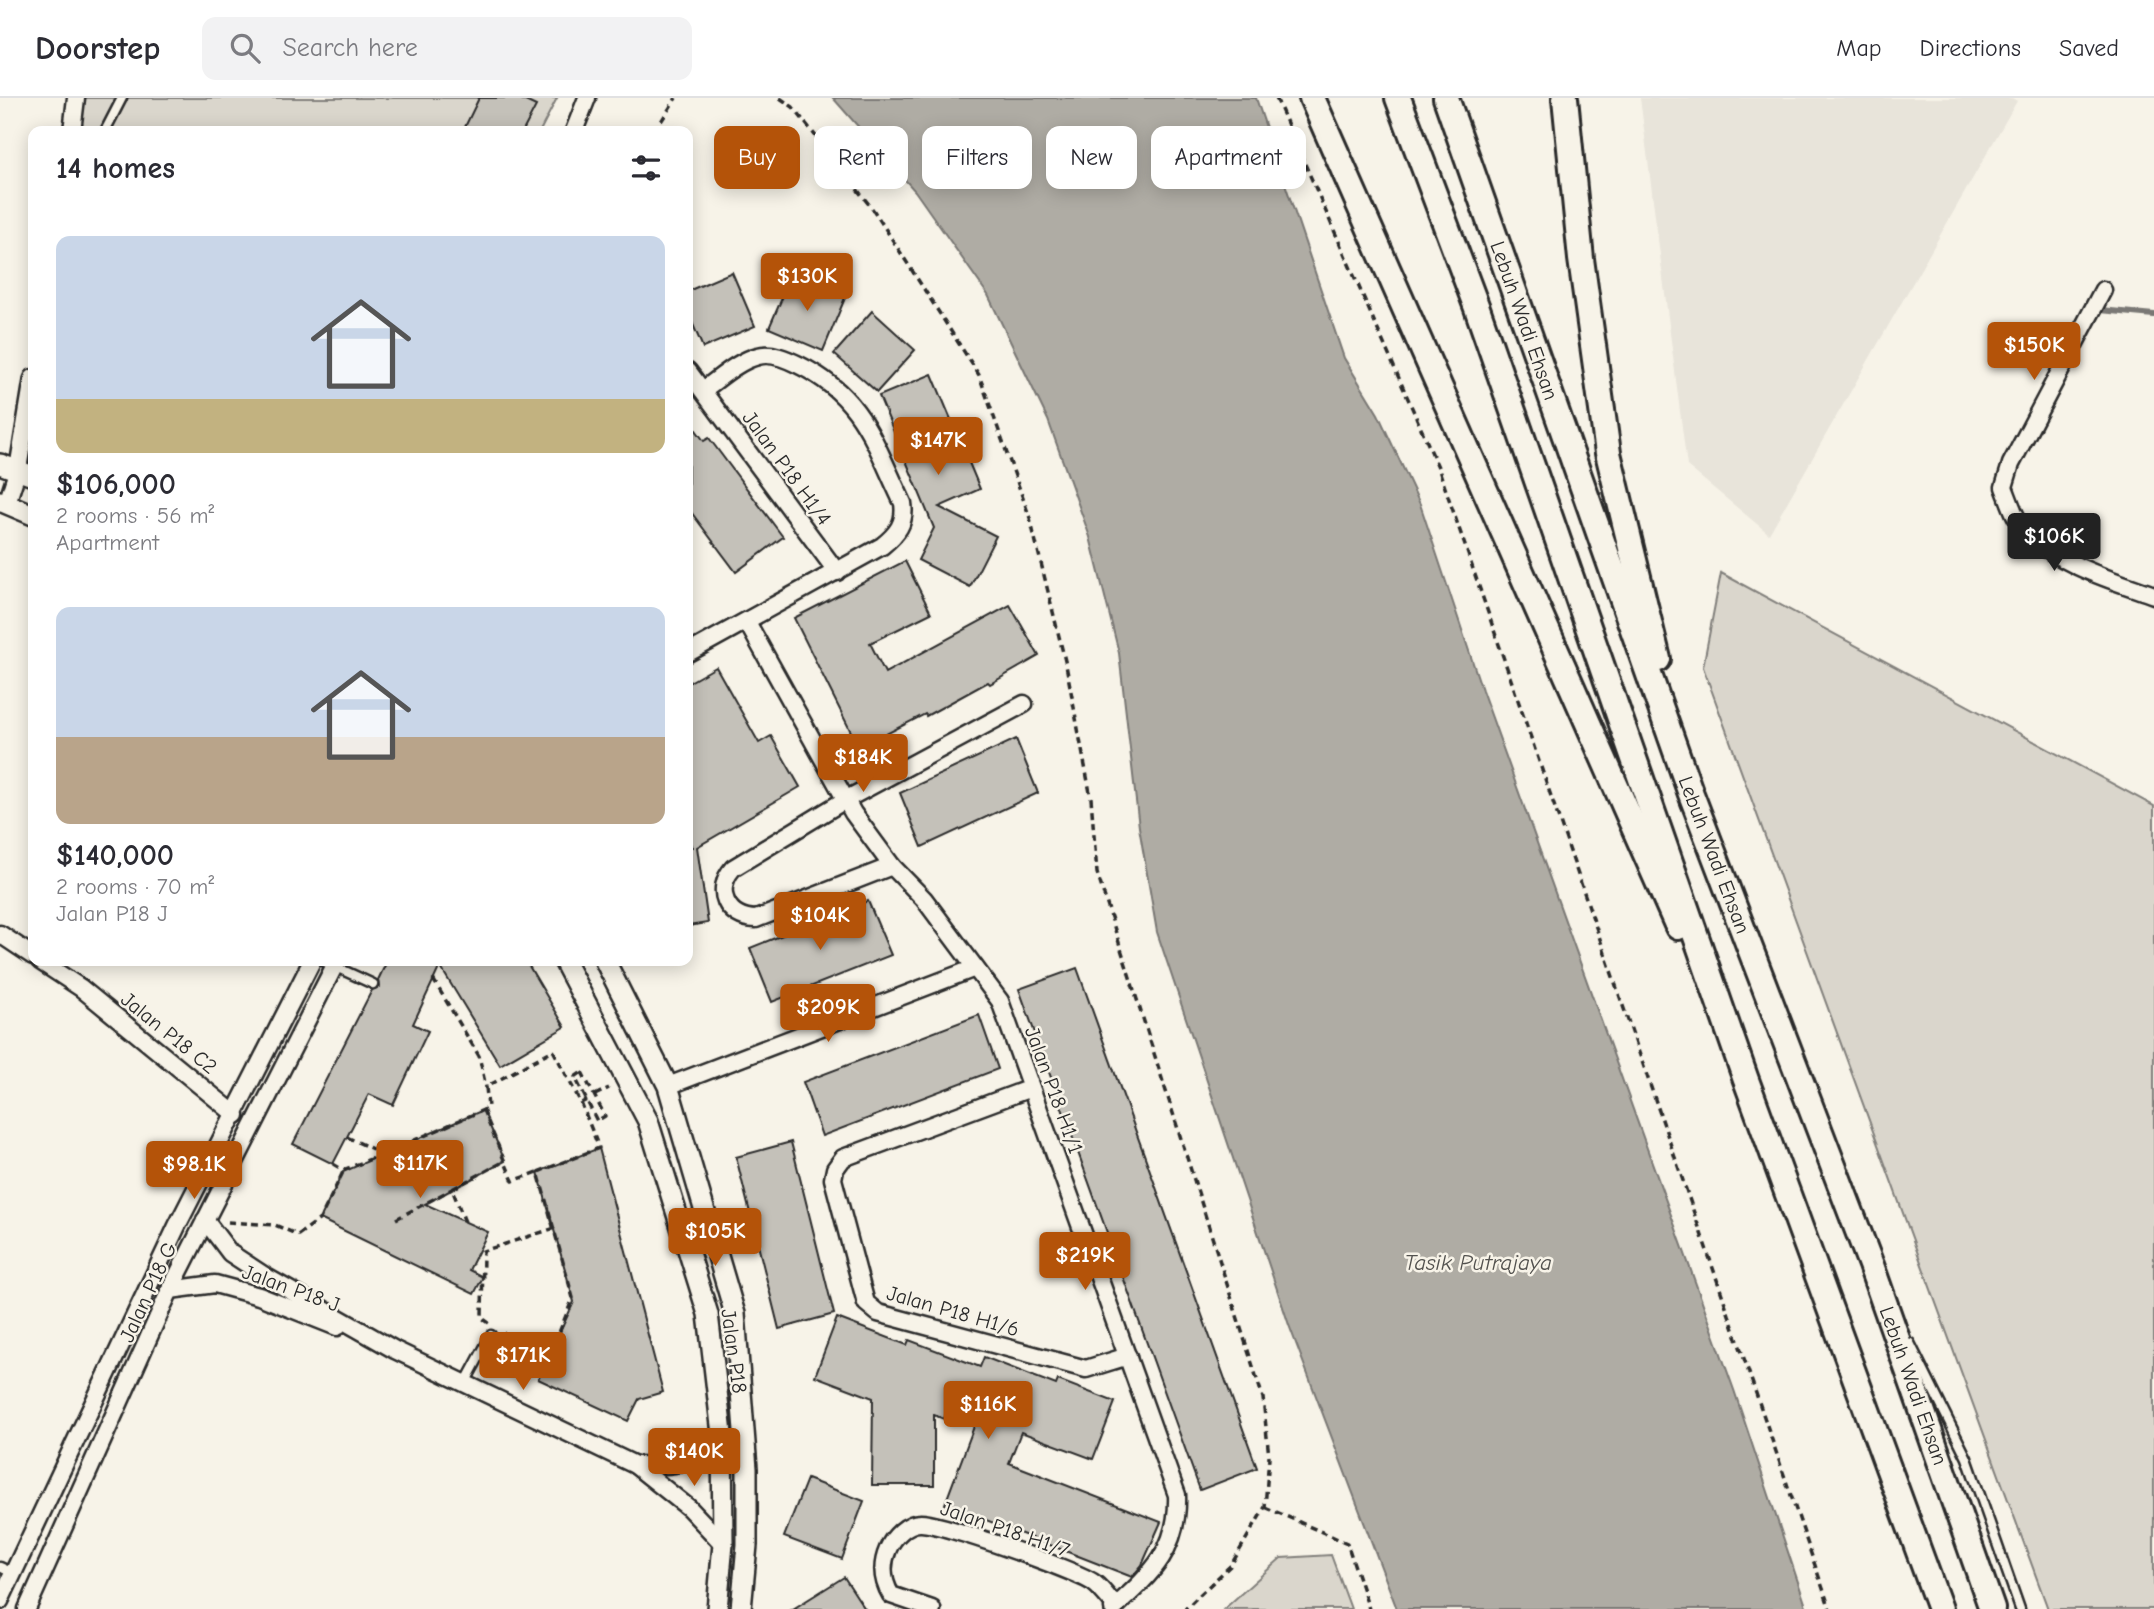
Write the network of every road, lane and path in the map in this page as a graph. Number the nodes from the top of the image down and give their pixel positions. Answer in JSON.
{"nodes":[{"id":1,"x":76,"y":98,"type":"edge"},
{"id":2,"x":122,"y":98,"type":"edge"},
{"id":3,"x":587,"y":98,"type":"edge"},
{"id":4,"x":676,"y":98,"type":"edge"},
{"id":5,"x":780,"y":98,"type":"edge"},
{"id":6,"x":1276,"y":98,"type":"edge"},
{"id":7,"x":1312,"y":98,"type":"edge"},
{"id":8,"x":1398,"y":98,"type":"edge"},
{"id":9,"x":1446,"y":98,"type":"edge"},
{"id":10,"x":1565,"y":98,"type":"edge"},
{"id":11,"x":76,"y":126,"type":"edge"},
{"id":12,"x":108,"y":126,"type":"edge"},
{"id":13,"x":576,"y":126,"type":"edge"},
{"id":14,"x":658,"y":126,"type":"edge"},
{"id":15,"x":2103,"y":290,"type":"dead end"},
{"id":16,"x":693,"y":377,"type":"edge"},
{"id":17,"x":703,"y":390,"type":"junction"},
{"id":18,"x":28,"y":407,"type":"edge"},
{"id":19,"x":17,"y":470,"type":"edge"},
{"id":20,"x":4,"y":502,"type":"edge"},
{"id":21,"x":28,"y":513,"type":"edge"},
{"id":22,"x":837,"y":572,"type":"junction"},
{"id":23,"x":2154,"y":595,"type":"edge"},
{"id":24,"x":747,"y":622,"type":"junction"},
{"id":25,"x":693,"y":650,"type":"edge"},
{"id":26,"x":1024,"y":704,"type":"dead end"},
{"id":27,"x":1691,"y":794,"type":"junction"},
{"id":28,"x":845,"y":800,"type":"junction"},
{"id":29,"x":892,"y":866,"type":"junction"},
{"id":30,"x":0,"y":934,"type":"edge"},
{"id":31,"x":28,"y":953,"type":"edge"},
{"id":32,"x":47,"y":966,"type":"edge"},
{"id":33,"x":310,"y":966,"type":"edge"},
{"id":34,"x":330,"y":966,"type":"edge"},
{"id":35,"x":337,"y":966,"type":"edge"},
{"id":36,"x":567,"y":966,"type":"edge"},
{"id":37,"x":608,"y":966,"type":"edge"},
{"id":38,"x":975,"y":968,"type":"junction"},
{"id":39,"x":433,"y":979,"type":"dead end"},
{"id":40,"x":373,"y":984,"type":"dead end"},
{"id":41,"x":1746,"y":1080,"type":"junction"},
{"id":42,"x":668,"y":1086,"type":"junction"},
{"id":43,"x":486,"y":1087,"type":"junction"},
{"id":44,"x":1031,"y":1088,"type":"junction"},
{"id":45,"x":587,"y":1100,"type":"junction"},
{"id":46,"x":581,"y":1103,"type":"junction"},
{"id":47,"x":483,"y":1110,"type":"junction"},
{"id":48,"x":236,"y":1115,"type":"junction"},
{"id":49,"x":347,"y":1137,"type":"dead end"},
{"id":50,"x":383,"y":1154,"type":"junction"},
{"id":51,"x":505,"y":1161,"type":"junction"},
{"id":52,"x":333,"y":1164,"type":"dead end"},
{"id":53,"x":343,"y":1171,"type":"dead end"},
{"id":54,"x":538,"y":1172,"type":"junction"},
{"id":55,"x":452,"y":1189,"type":"junction"},
{"id":56,"x":396,"y":1219,"type":"dead end"},
{"id":57,"x":205,"y":1220,"type":"junction"},
{"id":58,"x":465,"y":1222,"type":"dead end"},
{"id":59,"x":555,"y":1228,"type":"junction"},
{"id":60,"x":1871,"y":1265,"type":"junction"},
{"id":61,"x":170,"y":1290,"type":"junction"},
{"id":62,"x":491,"y":1335,"type":"dead end"},
{"id":63,"x":395,"y":1350,"type":"junction"},
{"id":64,"x":1128,"y":1356,"type":"junction"},
{"id":65,"x":464,"y":1385,"type":"junction"},
{"id":66,"x":722,"y":1434,"type":"junction"},
{"id":67,"x":635,"y":1465,"type":"junction"},
{"id":68,"x":1265,"y":1507,"type":"junction"},
{"id":69,"x":1916,"y":1543,"type":"junction"},
{"id":70,"x":723,"y":1544,"type":"junction"},
{"id":71,"x":7,"y":1570,"type":"edge"},
{"id":72,"x":0,"y":1601,"type":"edge"},
{"id":73,"x":1115,"y":1608,"type":"edge"},
{"id":74,"x":27,"y":1609,"type":"edge"},
{"id":75,"x":717,"y":1609,"type":"edge"},
{"id":76,"x":741,"y":1609,"type":"edge"},
{"id":77,"x":932,"y":1609,"type":"edge"},
{"id":78,"x":1185,"y":1609,"type":"edge"},
{"id":79,"x":1369,"y":1609,"type":"edge"},
{"id":80,"x":1830,"y":1609,"type":"edge"},
{"id":81,"x":1933,"y":1609,"type":"edge"},
{"id":82,"x":1940,"y":1609,"type":"edge"},
{"id":83,"x":1992,"y":1609,"type":"edge"},
{"id":84,"x":2020,"y":1609,"type":"edge"}],
"edges":[{"from":1,"to":11,"type":"street"},
{"from":2,"to":12,"type":"lane"},
{"from":3,"to":13,"type":"street"},
{"from":4,"to":14,"type":"path"},
{"from":5,"to":68,"type":"path"},
{"from":6,"to":80,"type":"path"},
{"from":7,"to":41,"type":"main road"},
{"from":8,"to":41,"type":"main road","name":"Lebuh Wadi Ehsan"},
{"from":9,"to":27,"type":"main road","name":"Lebuh Wadi Ehsan"},
{"from":10,"to":27,"type":"main road"},
{"from":15,"to":23,"type":"street"},
{"from":16,"to":17,"type":"street","name":"Jalan P18 H1/4"},
{"from":17,"to":22,"type":"street","name":"Jalan P18 H1/4"},
{"from":17,"to":22,"type":"street"},
{"from":18,"to":19,"type":"street"},
{"from":19,"to":20,"type":"street"},
{"from":20,"to":21,"type":"street"},
{"from":22,"to":24,"type":"street"},
{"from":24,"to":25,"type":"street"},
{"from":24,"to":28,"type":"street","name":"Jalan P18 H1/1"},
{"from":26,"to":28,"type":"street"},
{"from":27,"to":60,"type":"main road","name":"Lebuh Wadi Ehsan"},
{"from":28,"to":29,"type":"street","name":"Jalan P18 H1/1"},
{"from":28,"to":29,"type":"street"},
{"from":29,"to":38,"type":"street","name":"Jalan P18 H1/1"},
{"from":30,"to":31,"type":"street"},
{"from":32,"to":48,"type":"street","name":"Jalan P18 C2"},
{"from":33,"to":48,"type":"street","name":"Jalan P18 G"},
{"from":34,"to":57,"type":"street","name":"Jalan P18 G"},
{"from":35,"to":40,"type":"lane"},
{"from":36,"to":66,"type":"street","name":"Jalan P18"},
{"from":37,"to":42,"type":"street","name":"Jalan P18"},
{"from":38,"to":42,"type":"street"},
{"from":38,"to":44,"type":"street","name":"Jalan P18 H1/1"},
{"from":39,"to":43,"type":"path"},
{"from":41,"to":69,"type":"main road","name":"Lebuh Wadi Ehsan"},
{"from":42,"to":76,"type":"street","name":"Jalan P18"},
{"from":43,"to":46,"type":"path"},
{"from":43,"to":47,"type":"path"},
{"from":44,"to":64,"type":"street","name":"Jalan P18 H1/1"},
{"from":44,"to":64,"type":"street","name":"Jalan P18 H1/6"},
{"from":45,"to":45,"type":"path"},
{"from":45,"to":46,"type":"path"},
{"from":46,"to":54,"type":"path"},
{"from":47,"to":50,"type":"path"},
{"from":47,"to":51,"type":"path"},
{"from":48,"to":71,"type":"street","name":"Jalan P18 G"},
{"from":49,"to":50,"type":"path"},
{"from":50,"to":52,"type":"path"},
{"from":51,"to":54,"type":"path"},
{"from":51,"to":55,"type":"path"},
{"from":53,"to":57,"type":"path"},
{"from":54,"to":59,"type":"path"},
{"from":55,"to":56,"type":"path"},
{"from":55,"to":58,"type":"path"},
{"from":57,"to":61,"type":"street","name":"Jalan P18 G"},
{"from":57,"to":63,"type":"street","name":"Jalan P18 J"},
{"from":59,"to":59,"type":"path"},
{"from":60,"to":83,"type":"main road","name":"Lebuh Wadi Ehsan"},
{"from":60,"to":84,"type":"lane"},
{"from":61,"to":63,"type":"street","name":"Jalan P18 J"},
{"from":61,"to":74,"type":"street","name":"Jalan P18 G"},
{"from":62,"to":65,"type":"lane"},
{"from":63,"to":65,"type":"street","name":"Jalan P18 J"},
{"from":64,"to":73,"type":"street","name":"Jalan P18 H1/1"},
{"from":65,"to":67,"type":"street","name":"Jalan P18 J"},
{"from":66,"to":67,"type":"street","name":"Jalan P18 J"},
{"from":66,"to":70,"type":"street","name":"Jalan P18"},
{"from":67,"to":70,"type":"street","name":"Jalan P18 J"},
{"from":68,"to":78,"type":"path"},
{"from":68,"to":79,"type":"path"},
{"from":69,"to":81,"type":"main road"},
{"from":69,"to":82,"type":"main road","name":"Lebuh Wadi Ehsan"},
{"from":70,"to":75,"type":"street","name":"Jalan P18"},
{"from":71,"to":72,"type":"street","name":"Jalan P18 G"},
{"from":73,"to":77,"type":"street","name":"Jalan P18 H1/7"}]}
